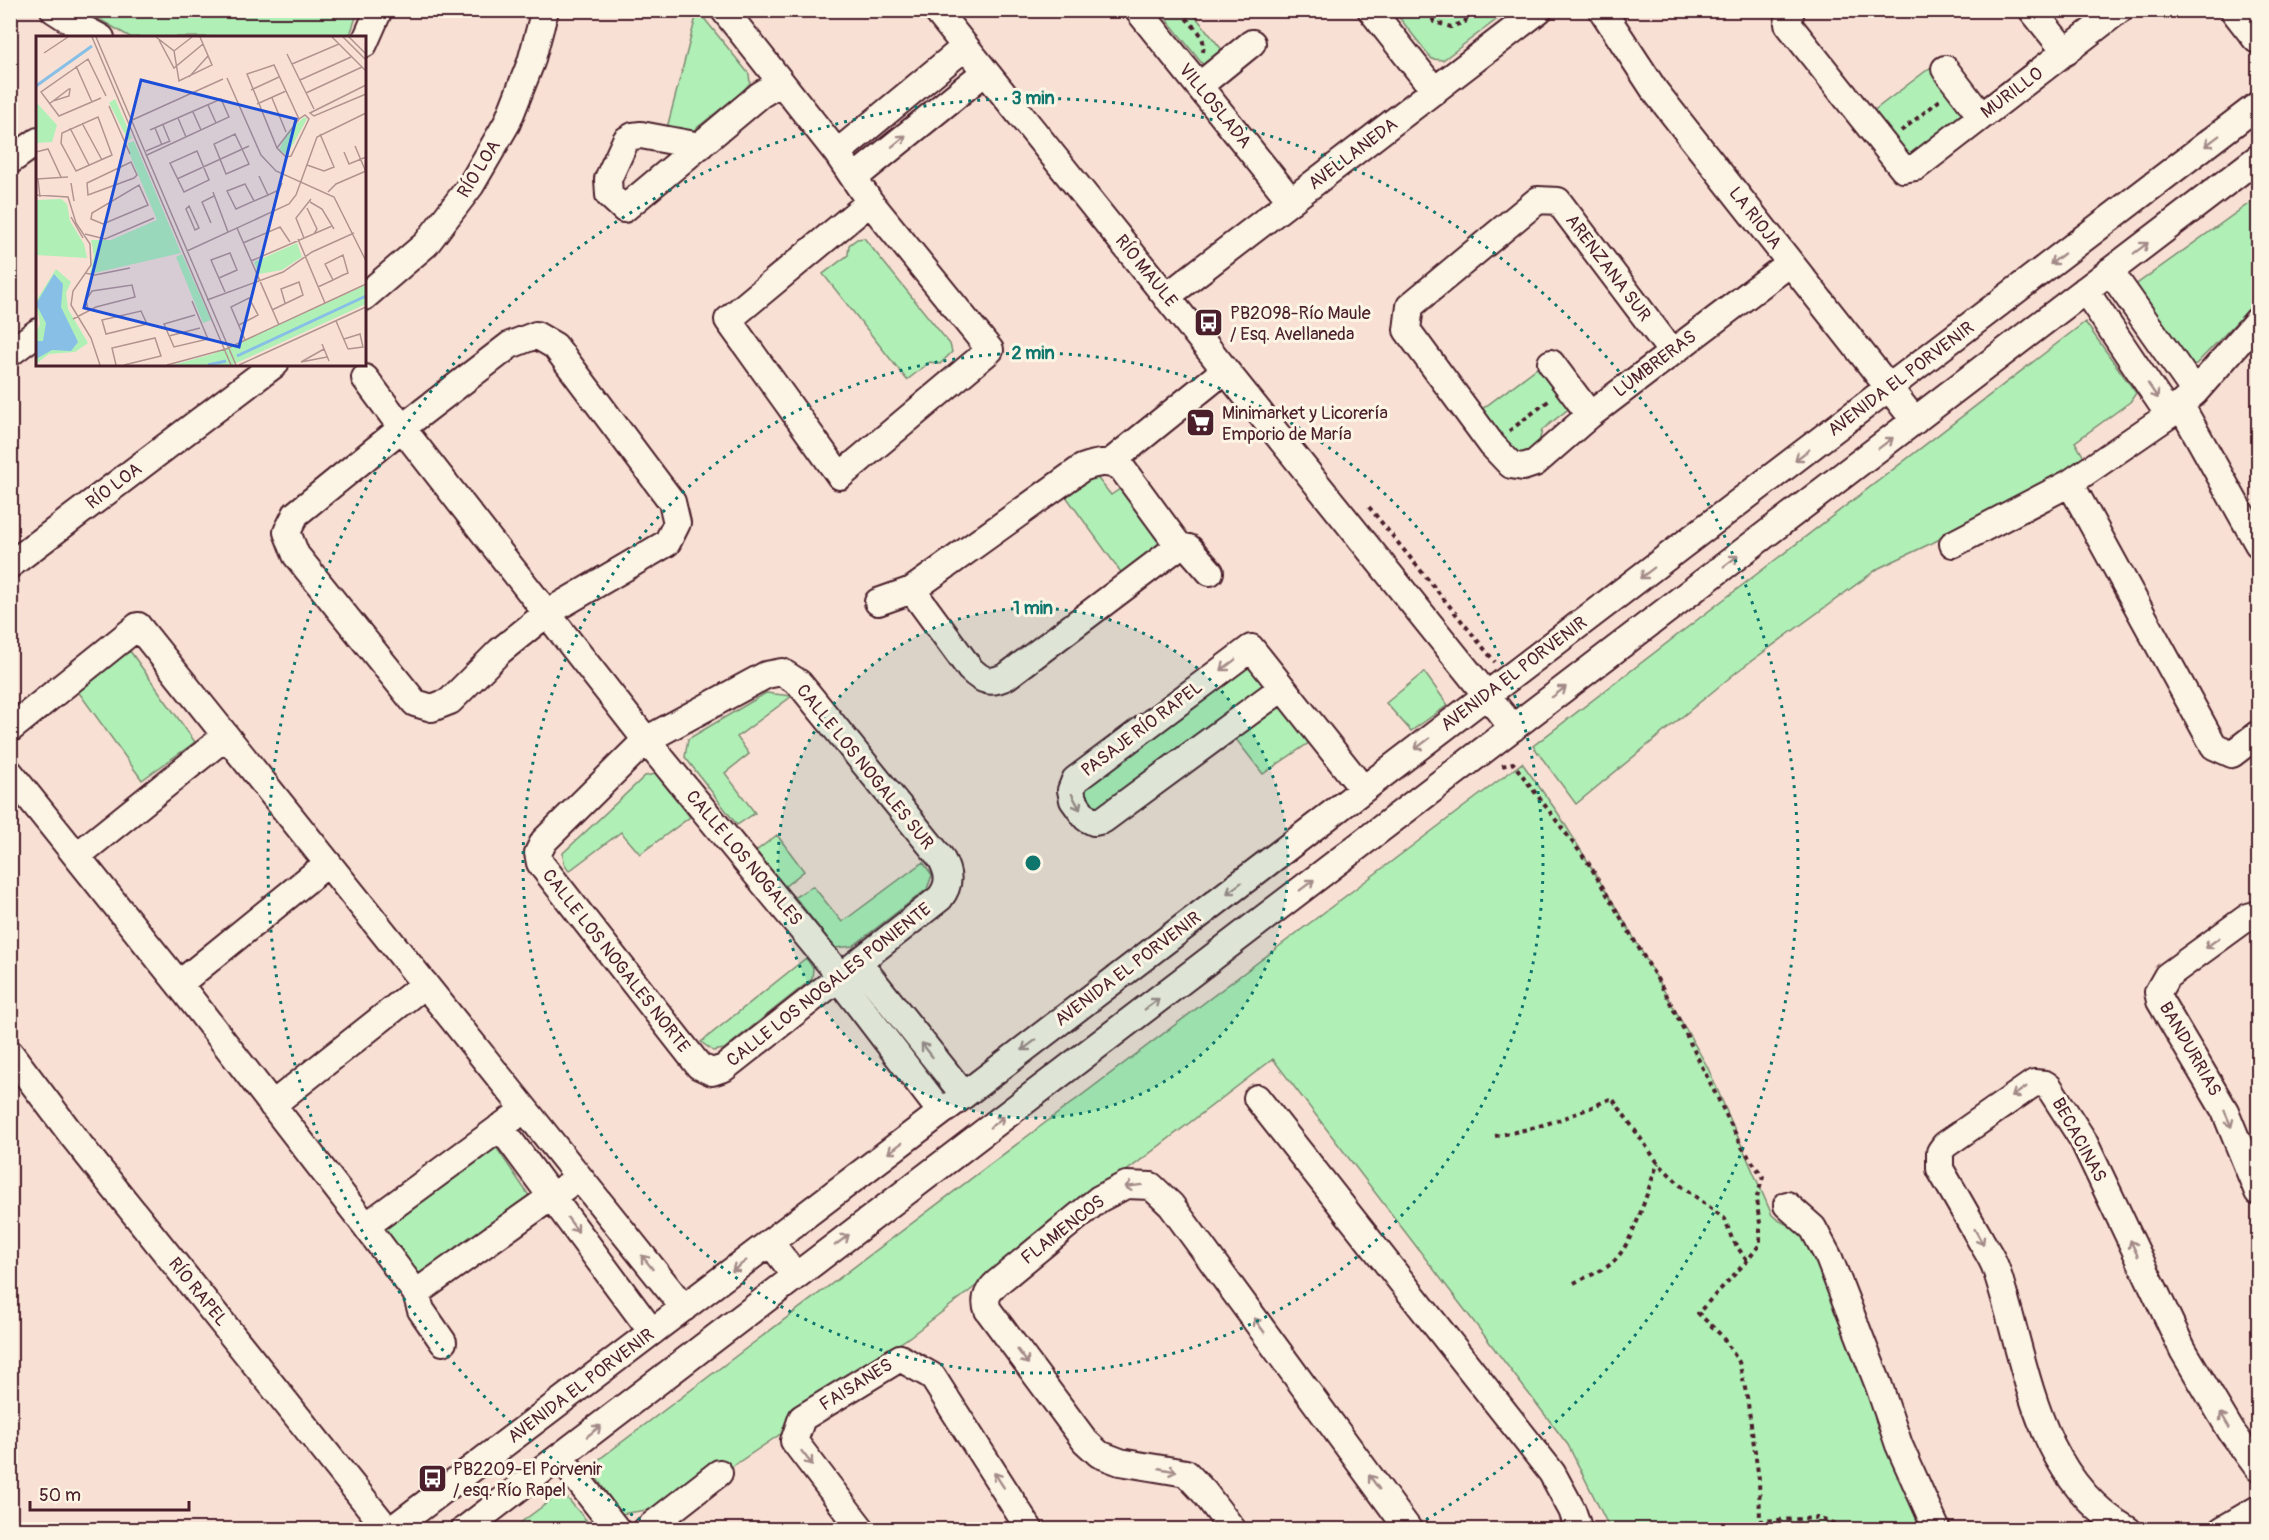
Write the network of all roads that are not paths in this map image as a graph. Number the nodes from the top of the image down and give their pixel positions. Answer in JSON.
{"nodes":[{"id":1,"x":54,"y":10,"type":"edge"},
{"id":2,"x":379,"y":10,"type":"edge"},
{"id":3,"x":545,"y":10,"type":"edge"},
{"id":4,"x":724,"y":10,"type":"edge"},
{"id":5,"x":936,"y":10,"type":"edge"},
{"id":6,"x":1138,"y":10,"type":"edge"},
{"id":7,"x":1371,"y":10,"type":"edge"},
{"id":8,"x":1539,"y":10,"type":"edge"},
{"id":9,"x":1602,"y":10,"type":"edge"},
{"id":10,"x":2032,"y":10,"type":"edge"},
{"id":11,"x":2119,"y":10,"type":"edge"},
{"id":12,"x":2237,"y":10,"type":"edge"},
{"id":13,"x":1789,"y":17,"type":"edge"},
{"id":14,"x":97,"y":36,"type":"edge"},
{"id":15,"x":2259,"y":37,"type":"edge"},
{"id":16,"x":366,"y":39,"type":"edge"},
{"id":17,"x":1252,"y":43,"type":"dead end"},
{"id":18,"x":965,"y":47,"type":"junction"},
{"id":19,"x":2066,"y":52,"type":"junction"},
{"id":20,"x":985,"y":72,"type":"junction"},
{"id":21,"x":1952,"y":78,"type":"road end"},
{"id":22,"x":781,"y":82,"type":"junction"},
{"id":23,"x":1199,"y":86,"type":"junction"},
{"id":24,"x":1435,"y":91,"type":"junction"},
{"id":25,"x":2259,"y":105,"type":"edge"},
{"id":26,"x":1981,"y":116,"type":"junction"},
{"id":27,"x":36,"y":142,"type":"edge"},
{"id":28,"x":700,"y":146,"type":"dead end"},
{"id":29,"x":837,"y":153,"type":"junction"},
{"id":30,"x":2259,"y":158,"type":"edge"},
{"id":31,"x":10,"y":161,"type":"edge"},
{"id":32,"x":854,"y":178,"type":"junction"},
{"id":33,"x":1291,"y":201,"type":"junction"},
{"id":34,"x":870,"y":202,"type":"junction"},
{"id":35,"x":1790,"y":263,"type":"junction"},
{"id":36,"x":2110,"y":272,"type":"junction"},
{"id":37,"x":2085,"y":290,"type":"junction"},
{"id":38,"x":366,"y":295,"type":"edge"},
{"id":39,"x":1166,"y":297,"type":"junction"},
{"id":40,"x":2259,"y":320,"type":"edge"},
{"id":41,"x":36,"y":333,"type":"edge"},
{"id":42,"x":2158,"y":339,"type":"junction"},
{"id":43,"x":1671,"y":351,"type":"junction"},
{"id":44,"x":10,"y":352,"type":"edge"},
{"id":45,"x":2131,"y":359,"type":"junction"},
{"id":46,"x":1551,"y":363,"type":"dead end"},
{"id":47,"x":272,"y":366,"type":"edge"},
{"id":48,"x":1225,"y":370,"type":"junction"},
{"id":49,"x":365,"y":378,"type":"dead end"},
{"id":50,"x":1889,"y":388,"type":"junction"},
{"id":51,"x":2182,"y":404,"type":"junction"},
{"id":52,"x":1590,"y":415,"type":"junction"},
{"id":53,"x":1915,"y":421,"type":"junction"},
{"id":54,"x":402,"y":428,"type":"junction"},
{"id":55,"x":1112,"y":462,"type":"junction"},
{"id":56,"x":1523,"y":467,"type":"joint"},
{"id":57,"x":2070,"y":483,"type":"junction"},
{"id":58,"x":1953,"y":544,"type":"dead end"},
{"id":59,"x":2259,"y":544,"type":"edge"},
{"id":60,"x":1179,"y":546,"type":"junction"},
{"id":61,"x":10,"y":565,"type":"edge"},
{"id":62,"x":1210,"y":572,"type":"dead end"},
{"id":63,"x":912,"y":590,"type":"junction"},
{"id":64,"x":878,"y":602,"type":"dead end"},
{"id":65,"x":547,"y":613,"type":"junction"},
{"id":66,"x":1282,"y":688,"type":"junction"},
{"id":67,"x":1485,"y":696,"type":"junction"},
{"id":68,"x":1513,"y":728,"type":"junction"},
{"id":69,"x":10,"y":729,"type":"edge"},
{"id":70,"x":2259,"y":734,"type":"edge"},
{"id":71,"x":226,"y":736,"type":"junction"},
{"id":72,"x":646,"y":740,"type":"junction"},
{"id":73,"x":10,"y":773,"type":"edge"},
{"id":74,"x":1363,"y":789,"type":"junction"},
{"id":75,"x":78,"y":855,"type":"junction"},
{"id":76,"x":328,"y":863,"type":"junction"},
{"id":77,"x":949,"y":881,"type":"joint"},
{"id":78,"x":2259,"y":914,"type":"edge"},
{"id":79,"x":846,"y":973,"type":"junction"},
{"id":80,"x":179,"y":984,"type":"junction"},
{"id":81,"x":425,"y":984,"type":"junction"},
{"id":82,"x":10,"y":1053,"type":"edge"},
{"id":83,"x":699,"y":1066,"type":"joint"},
{"id":84,"x":964,"y":1095,"type":"junction"},
{"id":85,"x":1257,"y":1098,"type":"dead end"},
{"id":86,"x":272,"y":1105,"type":"junction"},
{"id":87,"x":525,"y":1109,"type":"junction"},
{"id":88,"x":941,"y":1112,"type":"junction"},
{"id":89,"x":500,"y":1127,"type":"junction"},
{"id":90,"x":579,"y":1177,"type":"junction"},
{"id":91,"x":2259,"y":1192,"type":"edge"},
{"id":92,"x":552,"y":1197,"type":"junction"},
{"id":93,"x":1787,"y":1205,"type":"dead end"},
{"id":94,"x":366,"y":1226,"type":"junction"},
{"id":95,"x":770,"y":1242,"type":"junction"},
{"id":96,"x":796,"y":1276,"type":"junction"},
{"id":97,"x":416,"y":1293,"type":"junction"},
{"id":98,"x":684,"y":1308,"type":"junction"},
{"id":99,"x":652,"y":1332,"type":"junction"},
{"id":100,"x":443,"y":1342,"type":"dead end"},
{"id":101,"x":560,"y":1457,"type":"junction"},
{"id":102,"x":2259,"y":1468,"type":"edge"},
{"id":103,"x":719,"y":1473,"type":"dead end"},
{"id":104,"x":2259,"y":1509,"type":"edge"},
{"id":105,"x":390,"y":1530,"type":"edge"},
{"id":106,"x":464,"y":1530,"type":"edge"},
{"id":107,"x":617,"y":1530,"type":"edge"},
{"id":108,"x":646,"y":1530,"type":"edge"},
{"id":109,"x":862,"y":1530,"type":"edge"},
{"id":110,"x":1030,"y":1530,"type":"edge"},
{"id":111,"x":1233,"y":1530,"type":"edge"},
{"id":112,"x":1409,"y":1530,"type":"edge"},
{"id":113,"x":1579,"y":1530,"type":"edge"},
{"id":114,"x":1937,"y":1530,"type":"edge"},
{"id":115,"x":2128,"y":1530,"type":"edge"},
{"id":116,"x":2222,"y":1530,"type":"edge"}],
"edges":[{"from":1,"to":14,"type":"street"},
{"from":2,"to":16,"type":"street"},
{"from":3,"to":38,"type":"street","name":"RÍO LOA"},
{"from":4,"to":22,"type":"street"},
{"from":5,"to":18,"type":"street","name":"RÍO MAULE"},
{"from":6,"to":23,"type":"street","name":"VILLOSLADA"},
{"from":7,"to":24,"type":"street"},
{"from":8,"to":24,"type":"street","name":"AVELLANEDA"},
{"from":9,"to":35,"type":"street","name":"LA RIOJA"},
{"from":10,"to":19,"type":"street"},
{"from":11,"to":19,"type":"street","name":"MURILLO"},
{"from":12,"to":15,"type":"street"},
{"from":13,"to":26,"type":"street","name":"MURILLO"},
{"from":17,"to":23,"type":"street"},
{"from":18,"to":20,"type":"street","name":"RÍO MAULE"},
{"from":18,"to":29,"type":"street"},
{"from":19,"to":26,"type":"street","name":"MURILLO"},
{"from":32,"to":20,"type":"street","one_way":true},
{"from":20,"to":39,"type":"street","name":"RÍO MAULE"},
{"from":21,"to":26,"type":"street"},
{"from":22,"to":28,"type":"street"},
{"from":22,"to":29,"type":"street"},
{"from":23,"to":33,"type":"street","name":"VILLOSLADA"},
{"from":24,"to":33,"type":"street","name":"AVELLANEDA"},
{"from":25,"to":50,"type":"street","name":"AVENIDA EL PORVENIR","one_way":true},
{"from":27,"to":31,"type":"street"},
{"from":29,"to":32,"type":"street"},
{"from":36,"to":30,"type":"street","one_way":true},
{"from":32,"to":34,"type":"street"},
{"from":33,"to":39,"type":"street","name":"AVELLANEDA"},
{"from":34,"to":34,"type":"street"},
{"from":35,"to":43,"type":"street","name":"LUMBRERAS"},
{"from":35,"to":50,"type":"street","name":"LA RIOJA"},
{"from":36,"to":37,"type":"street"},
{"from":36,"to":42,"type":"street"},
{"from":37,"to":45,"type":"street"},
{"from":37,"to":53,"type":"street"},
{"from":39,"to":48,"type":"street","name":"RÍO MAULE"},
{"from":40,"to":51,"type":"street"},
{"from":41,"to":44,"type":"street"},
{"from":42,"to":45,"type":"street"},
{"from":42,"to":51,"type":"street"},
{"from":43,"to":52,"type":"street","name":"LUMBRERAS"},
{"from":43,"to":56,"type":"street","name":"ARENZANA SUR"},
{"from":45,"to":51,"type":"street","one_way":true},
{"from":46,"to":52,"type":"street"},
{"from":47,"to":61,"type":"street","name":"RÍO LOA"},
{"from":48,"to":55,"type":"street"},
{"from":48,"to":67,"type":"street","name":"RÍO MAULE"},
{"from":49,"to":54,"type":"street","name":"CALLE LOS NOGALES"},
{"from":50,"to":53,"type":"street","name":"LA RIOJA"},
{"from":50,"to":67,"type":"street","name":"AVENIDA EL PORVENIR","one_way":true},
{"from":51,"to":57,"type":"street"},
{"from":51,"to":59,"type":"street"},
{"from":52,"to":56,"type":"street","name":"LUMBRERAS"},
{"from":68,"to":53,"type":"street","one_way":true},
{"from":54,"to":65,"type":"street","name":"CALLE LOS NOGALES"},
{"from":54,"to":65,"type":"street"},
{"from":54,"to":65,"type":"street"},
{"from":55,"to":60,"type":"street"},
{"from":55,"to":63,"type":"street"},
{"from":57,"to":58,"type":"street"},
{"from":57,"to":70,"type":"street"},
{"from":60,"to":62,"type":"street"},
{"from":60,"to":63,"type":"street"},
{"from":63,"to":64,"type":"street"},
{"from":65,"to":72,"type":"street","name":"CALLE LOS NOGALES"},
{"from":66,"to":66,"type":"street","name":"PASAJE RÍO RAPEL","one_way":true},
{"from":66,"to":74,"type":"street"},
{"from":67,"to":68,"type":"street","name":"RÍO MAULE"},
{"from":67,"to":74,"type":"street","name":"AVENIDA EL PORVENIR","one_way":true},
{"from":96,"to":68,"type":"street","one_way":true},
{"from":69,"to":71,"type":"street"},
{"from":71,"to":75,"type":"street"},
{"from":71,"to":76,"type":"street"},
{"from":72,"to":77,"type":"street","name":"CALLE LOS NOGALES SUR"},
{"from":72,"to":79,"type":"street","name":"CALLE LOS NOGALES"},
{"from":72,"to":83,"type":"street","name":"CALLE LOS NOGALES NORTE"},
{"from":73,"to":75,"type":"street"},
{"from":74,"to":84,"type":"street","name":"AVENIDA EL PORVENIR","one_way":true},
{"from":75,"to":80,"type":"street"},
{"from":76,"to":80,"type":"street"},
{"from":76,"to":81,"type":"street"},
{"from":77,"to":79,"type":"street","name":"CALLE LOS NOGALES PONIENTE"},
{"from":78,"to":91,"type":"street","name":"BANDURRIAS","one_way":true},
{"from":79,"to":83,"type":"street","name":"CALLE LOS NOGALES PONIENTE"},
{"from":84,"to":79,"type":"street","name":"CALLE LOS NOGALES","one_way":true},
{"from":79,"to":88,"type":"street","name":"CALLE LOS NOGALES"},
{"from":80,"to":86,"type":"street"},
{"from":81,"to":86,"type":"street"},
{"from":81,"to":87,"type":"street"},
{"from":82,"to":105,"type":"street","name":"RÍO RAPEL"},
{"from":84,"to":88,"type":"street","name":"AVENIDA EL PORVENIR"},
{"from":85,"to":113,"type":"street"},
{"from":86,"to":94,"type":"street"},
{"from":87,"to":89,"type":"street"},
{"from":87,"to":90,"type":"street"},
{"from":88,"to":95,"type":"street","name":"AVENIDA EL PORVENIR","one_way":true},
{"from":89,"to":92,"type":"street"},
{"from":89,"to":94,"type":"street"},
{"from":90,"to":92,"type":"street"},
{"from":98,"to":90,"type":"street","one_way":true},
{"from":92,"to":97,"type":"street"},
{"from":92,"to":99,"type":"street","one_way":true},
{"from":93,"to":114,"type":"street"},
{"from":94,"to":97,"type":"street"},
{"from":95,"to":96,"type":"street"},
{"from":95,"to":98,"type":"street","name":"AVENIDA EL PORVENIR","one_way":true},
{"from":101,"to":96,"type":"street","one_way":true},
{"from":97,"to":100,"type":"street"},
{"from":98,"to":99,"type":"street","name":"AVENIDA EL PORVENIR"},
{"from":99,"to":105,"type":"street","name":"AVENIDA EL PORVENIR"},
{"from":101,"to":106,"type":"street"},
{"from":101,"to":107,"type":"street"},
{"from":102,"to":115,"type":"street","name":"BECACINAS","one_way":true},
{"from":103,"to":108,"type":"street"},
{"from":104,"to":116,"type":"street"},
{"from":110,"to":109,"type":"street","name":"FAISANES","one_way":true},
{"from":112,"to":111,"type":"street","name":"FLAMENCOS","one_way":true}]}
